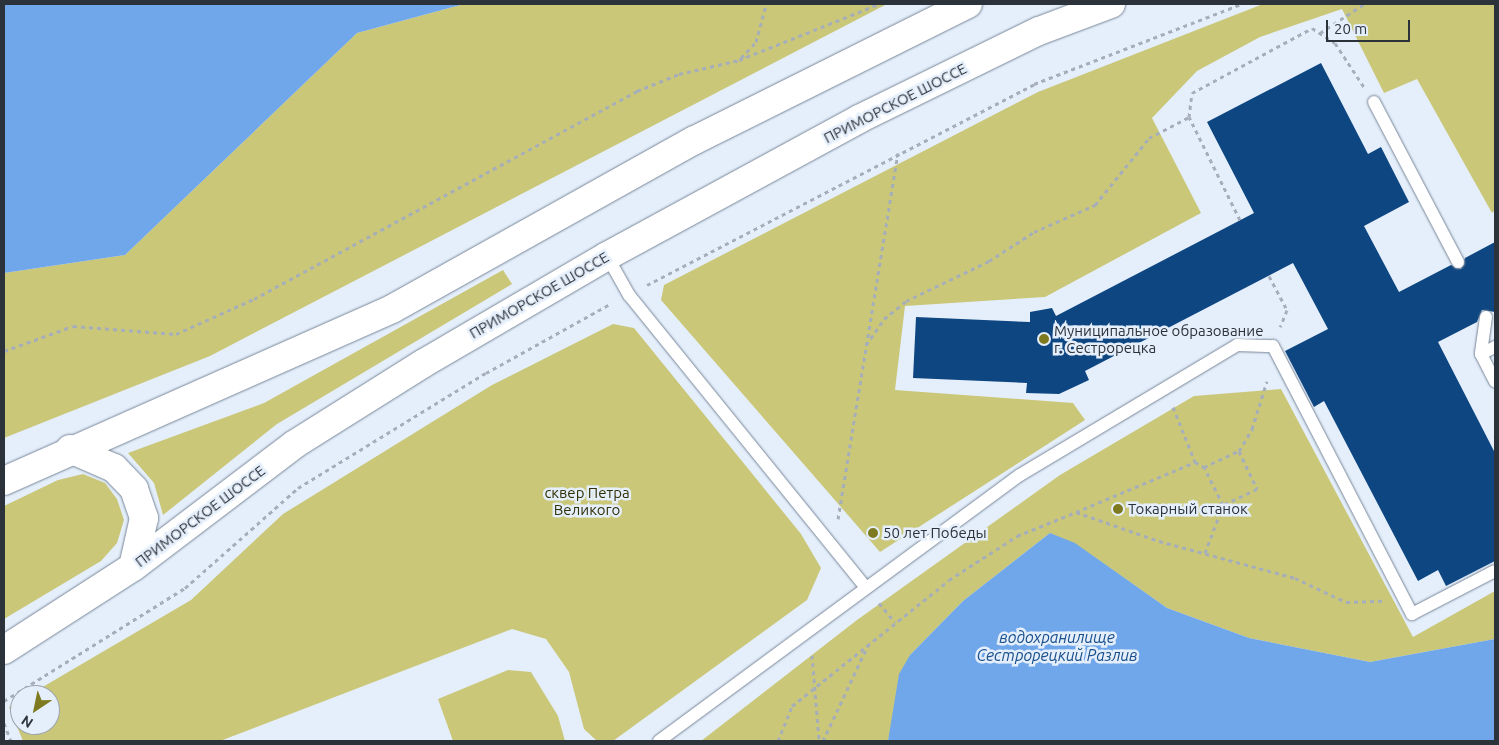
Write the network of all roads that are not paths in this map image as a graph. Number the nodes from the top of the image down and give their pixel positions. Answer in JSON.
{"nodes":[{"id":1,"x":968,"y":4,"type":"edge"},
{"id":2,"x":1111,"y":4,"type":"edge"},
{"id":3,"x":1374,"y":102,"type":"road end"},
{"id":4,"x":607,"y":256,"type":"junction"},
{"id":5,"x":1458,"y":262,"type":"dead end"},
{"id":6,"x":1486,"y":317,"type":"dead end"},
{"id":7,"x":1495,"y":347,"type":"edge"},
{"id":8,"x":1481,"y":354,"type":"junction"},
{"id":9,"x":1495,"y":382,"type":"edge"},
{"id":10,"x":70,"y":449,"type":"junction"},
{"id":11,"x":4,"y":481,"type":"edge"},
{"id":12,"x":134,"y":567,"type":"junction"},
{"id":13,"x":1495,"y":571,"type":"edge"},
{"id":14,"x":865,"y":586,"type":"junction"},
{"id":15,"x":4,"y":650,"type":"edge"},
{"id":16,"x":659,"y":741,"type":"edge"}],
"edges":[{"from":1,"to":10,"type":"highway"},
{"from":2,"to":4,"type":"highway","name":"ПРИМОРСКОЕ ШОССЕ"},
{"from":3,"to":5,"type":"lane"},
{"from":4,"to":12,"type":"highway","name":"ПРИМОРСКОЕ ШОССЕ"},
{"from":4,"to":14,"type":"lane"},
{"from":6,"to":8,"type":"lane"},
{"from":7,"to":8,"type":"lane"},
{"from":8,"to":9,"type":"lane"},
{"from":10,"to":11,"type":"highway"},
{"from":10,"to":12,"type":"highway"},
{"from":12,"to":15,"type":"highway","name":"ПРИМОРСКОЕ ШОССЕ"},
{"from":13,"to":14,"type":"lane"},
{"from":14,"to":16,"type":"lane"}]}
